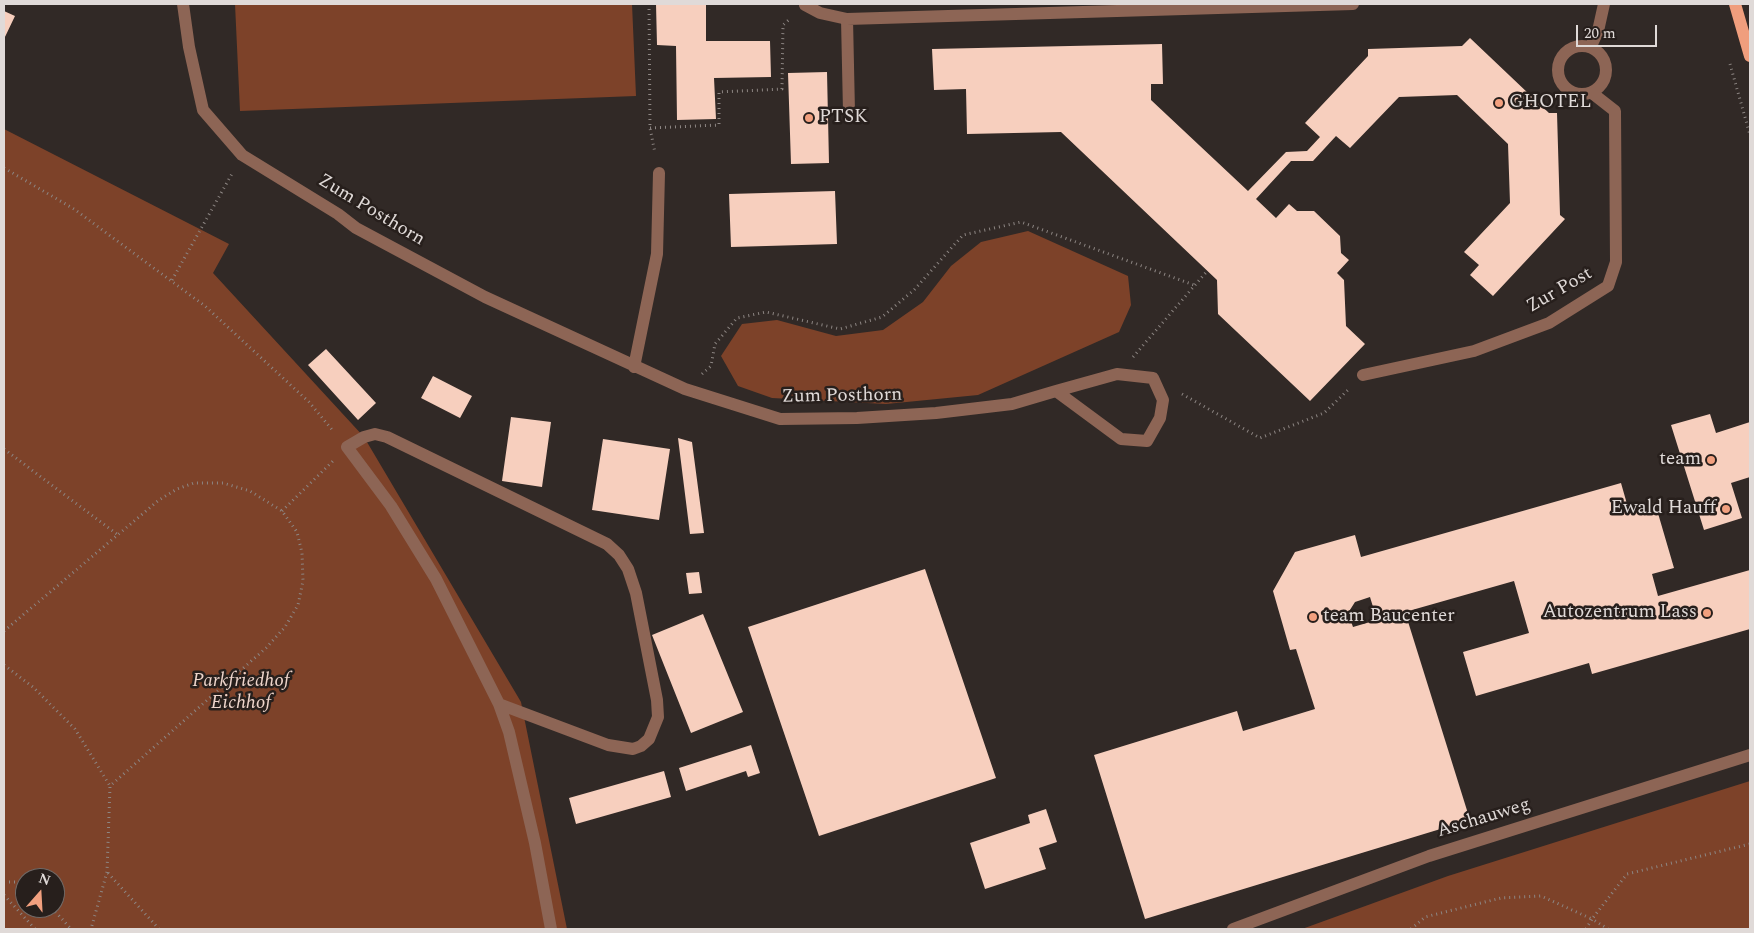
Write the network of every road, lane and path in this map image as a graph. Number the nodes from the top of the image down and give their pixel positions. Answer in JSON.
{"nodes":[{"id":1,"x":183,"y":4,"type":"edge"},
{"id":2,"x":649,"y":4,"type":"edge"},
{"id":3,"x":1353,"y":4,"type":"edge"},
{"id":4,"x":1604,"y":4,"type":"edge"},
{"id":5,"x":1735,"y":4,"type":"edge"},
{"id":6,"x":805,"y":5,"type":"edge"},
{"id":7,"x":847,"y":19,"type":"junction"},
{"id":8,"x":1591,"y":46,"type":"junction"},
{"id":9,"x":1750,"y":56,"type":"edge"},
{"id":10,"x":1729,"y":60,"type":"dead end"},
{"id":11,"x":1592,"y":93,"type":"junction"},
{"id":12,"x":850,"y":112,"type":"dead end"},
{"id":13,"x":650,"y":128,"type":"junction"},
{"id":14,"x":1750,"y":135,"type":"edge"},
{"id":15,"x":242,"y":155,"type":"junction"},
{"id":16,"x":4,"y":168,"type":"edge"},
{"id":17,"x":660,"y":173,"type":"joint"},
{"id":18,"x":1208,"y":270,"type":"dead end"},
{"id":19,"x":172,"y":280,"type":"junction"},
{"id":20,"x":1194,"y":286,"type":"junction"},
{"id":21,"x":634,"y":367,"type":"junction"},
{"id":22,"x":1118,"y":374,"type":"junction"},
{"id":23,"x":1363,"y":375,"type":"joint"},
{"id":24,"x":1153,"y":378,"type":"junction"},
{"id":25,"x":685,"y":389,"type":"junction"},
{"id":26,"x":1056,"y":391,"type":"junction"},
{"id":27,"x":347,"y":447,"type":"junction"},
{"id":28,"x":4,"y":449,"type":"edge"},
{"id":29,"x":282,"y":510,"type":"junction"},
{"id":30,"x":118,"y":536,"type":"junction"},
{"id":31,"x":4,"y":631,"type":"edge"},
{"id":32,"x":4,"y":665,"type":"edge"},
{"id":33,"x":499,"y":704,"type":"junction"},
{"id":34,"x":1750,"y":755,"type":"edge"},
{"id":35,"x":110,"y":786,"type":"junction"},
{"id":36,"x":1750,"y":844,"type":"edge"},
{"id":37,"x":107,"y":872,"type":"junction"},
{"id":38,"x":4,"y":895,"type":"edge"},
{"id":39,"x":61,"y":918,"type":"edge"},
{"id":40,"x":1592,"y":919,"type":"junction"},
{"id":41,"x":35,"y":929,"type":"edge"},
{"id":42,"x":71,"y":929,"type":"edge"},
{"id":43,"x":91,"y":929,"type":"edge"},
{"id":44,"x":159,"y":929,"type":"edge"},
{"id":45,"x":551,"y":929,"type":"edge"},
{"id":46,"x":1233,"y":929,"type":"edge"},
{"id":47,"x":1411,"y":929,"type":"edge"},
{"id":48,"x":1586,"y":929,"type":"edge"},
{"id":49,"x":1608,"y":929,"type":"edge"}],
"edges":[{"from":1,"to":15,"type":"street","name":"Zum Posthorn"},
{"from":2,"to":13,"type":"path"},
{"from":3,"to":7,"type":"street"},
{"from":4,"to":8,"type":"street"},
{"from":5,"to":9,"type":"main road"},
{"from":6,"to":7,"type":"street"},
{"from":6,"to":13,"type":"path"},
{"from":7,"to":12,"type":"street"},
{"from":8,"to":11,"type":"street"},
{"from":8,"to":11,"type":"street"},
{"from":10,"to":14,"type":"path"},
{"from":11,"to":23,"type":"street","name":"Zur Post"},
{"from":13,"to":17,"type":"path"},
{"from":15,"to":19,"type":"path"},
{"from":15,"to":21,"type":"street","name":"Zum Posthorn"},
{"from":16,"to":19,"type":"path"},
{"from":17,"to":21,"type":"street"},
{"from":18,"to":20,"type":"path"},
{"from":19,"to":27,"type":"path"},
{"from":20,"to":22,"type":"path"},
{"from":20,"to":25,"type":"path"},
{"from":21,"to":25,"type":"street","name":"Zum Posthorn"},
{"from":22,"to":24,"type":"street","name":"Zum Posthorn"},
{"from":22,"to":26,"type":"street","name":"Zum Posthorn"},
{"from":23,"to":24,"type":"path"},
{"from":24,"to":26,"type":"street"},
{"from":25,"to":26,"type":"street","name":"Zum Posthorn"},
{"from":27,"to":29,"type":"path"},
{"from":27,"to":33,"type":"street"},
{"from":27,"to":33,"type":"street"},
{"from":28,"to":30,"type":"path"},
{"from":29,"to":30,"type":"path"},
{"from":29,"to":35,"type":"path"},
{"from":30,"to":31,"type":"path"},
{"from":32,"to":35,"type":"path"},
{"from":33,"to":45,"type":"street"},
{"from":34,"to":46,"type":"street","name":"Aschauweg"},
{"from":35,"to":37,"type":"path"},
{"from":36,"to":40,"type":"path"},
{"from":37,"to":43,"type":"path"},
{"from":37,"to":44,"type":"path"},
{"from":38,"to":41,"type":"path"},
{"from":39,"to":42,"type":"path"},
{"from":40,"to":47,"type":"path"},
{"from":40,"to":48,"type":"path"},
{"from":40,"to":49,"type":"path"}]}
